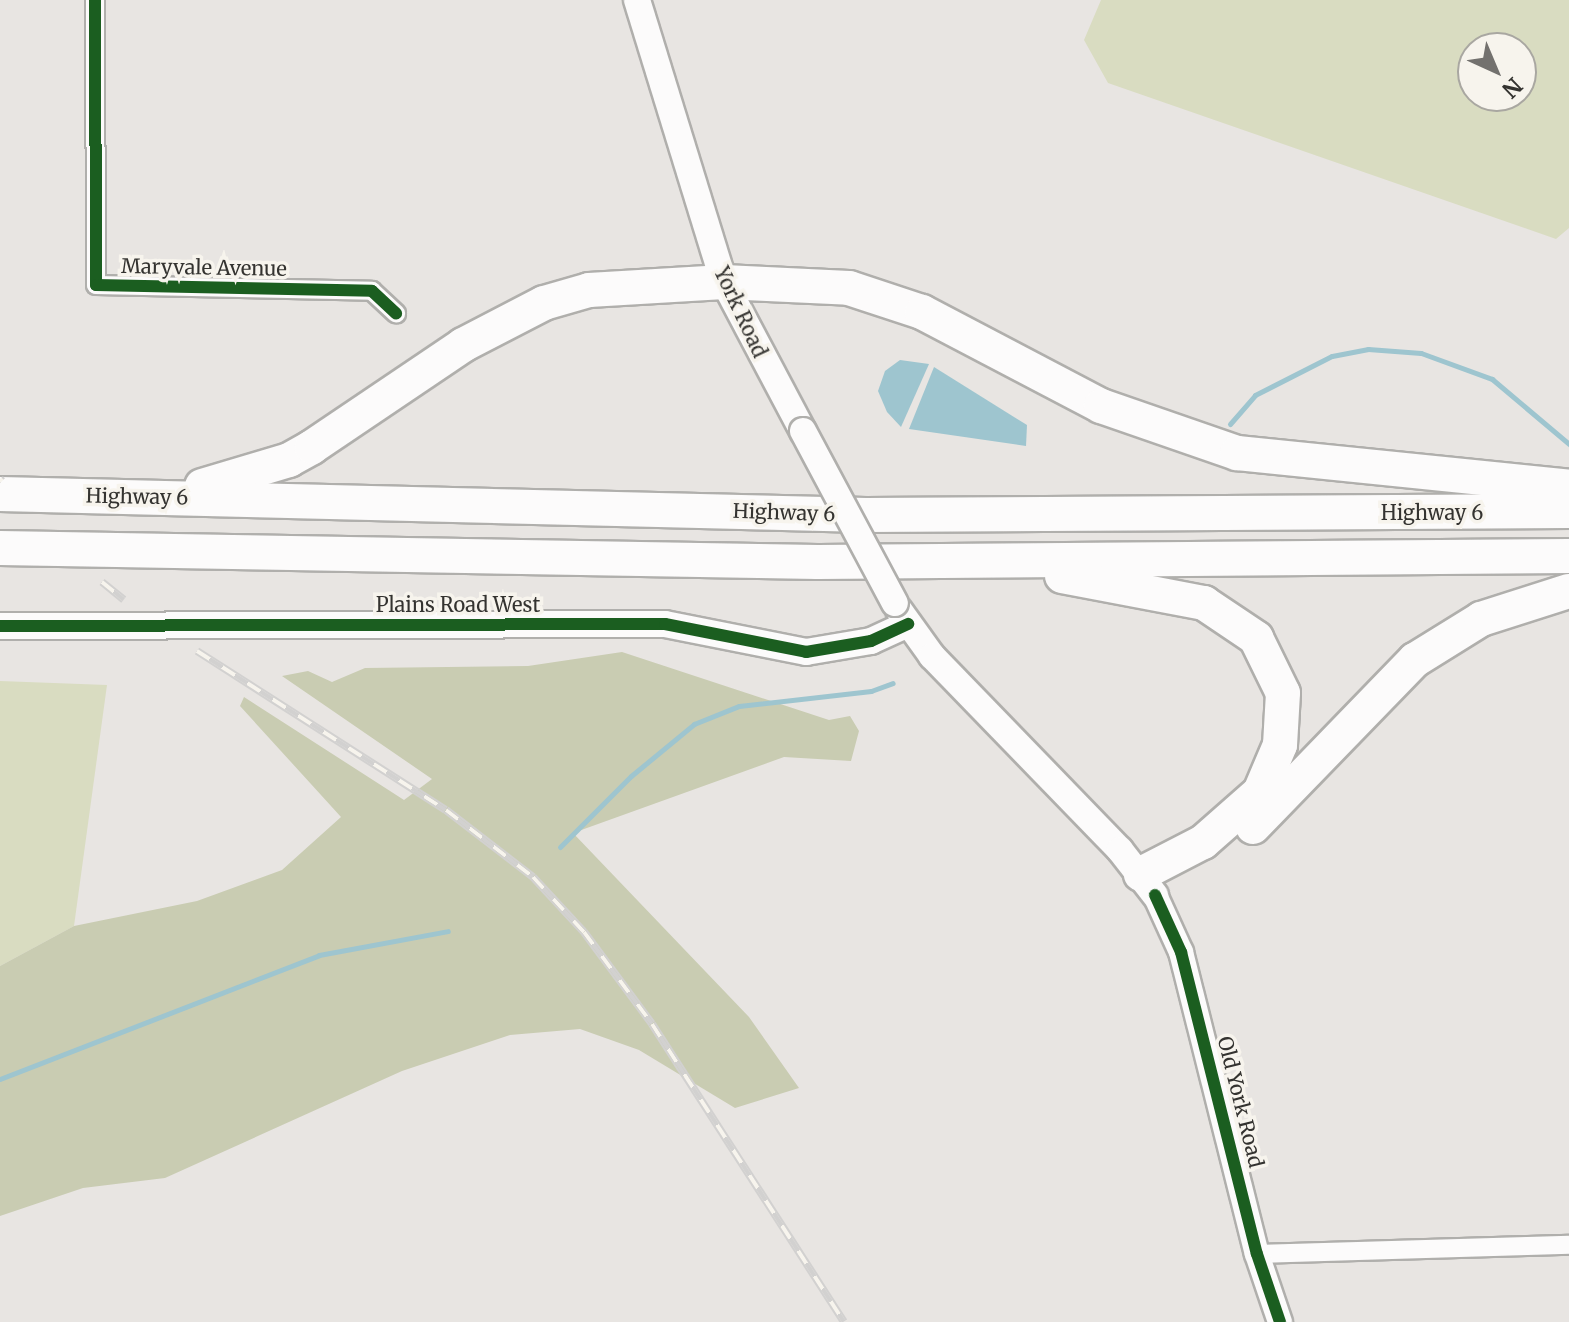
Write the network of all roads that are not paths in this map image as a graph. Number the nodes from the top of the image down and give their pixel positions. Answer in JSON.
{"nodes":[{"id":1,"x":95,"y":0,"type":"edge"},
{"id":2,"x":637,"y":0,"type":"edge"},
{"id":3,"x":724,"y":282,"type":"junction"},
{"id":4,"x":396,"y":313,"type":"dead end"},
{"id":5,"x":1569,"y":487,"type":"edge"},
{"id":6,"x":0,"y":494,"type":"edge"},
{"id":7,"x":151,"y":495,"type":"junction"},
{"id":8,"x":1569,"y":511,"type":"edge"},
{"id":9,"x":0,"y":548,"type":"edge"},
{"id":10,"x":1569,"y":556,"type":"edge"},
{"id":11,"x":818,"y":562,"type":"junction"},
{"id":12,"x":1569,"y":591,"type":"edge"},
{"id":13,"x":902,"y":614,"type":"junction"},
{"id":14,"x":0,"y":626,"type":"edge"},
{"id":15,"x":1148,"y":885,"type":"junction"},
{"id":16,"x":1569,"y":1245,"type":"edge"},
{"id":17,"x":1257,"y":1254,"type":"junction"},
{"id":18,"x":1280,"y":1322,"type":"edge"}],
"edges":[{"from":1,"to":4,"type":"street","name":"Maryvale Avenue"},
{"from":2,"to":3,"type":"main road","name":"York Road"},
{"from":3,"to":5,"type":"highway"},
{"from":3,"to":7,"type":"highway"},
{"from":3,"to":13,"type":"main road","name":"York Road","bridge":true},
{"from":6,"to":7,"type":"highway","name":"Highway 6"},
{"from":7,"to":8,"type":"highway","name":"Highway 6"},
{"from":9,"to":11,"type":"highway"},
{"from":10,"to":11,"type":"highway"},
{"from":11,"to":15,"type":"highway"},
{"from":12,"to":15,"type":"highway"},
{"from":13,"to":14,"type":"main road","name":"Plains Road West"},
{"from":13,"to":15,"type":"main road","name":"Old York Road"},
{"from":15,"to":17,"type":"street","name":"Old York Road"},
{"from":16,"to":17,"type":"street"},
{"from":17,"to":18,"type":"street","name":"Old York Road"}]}
